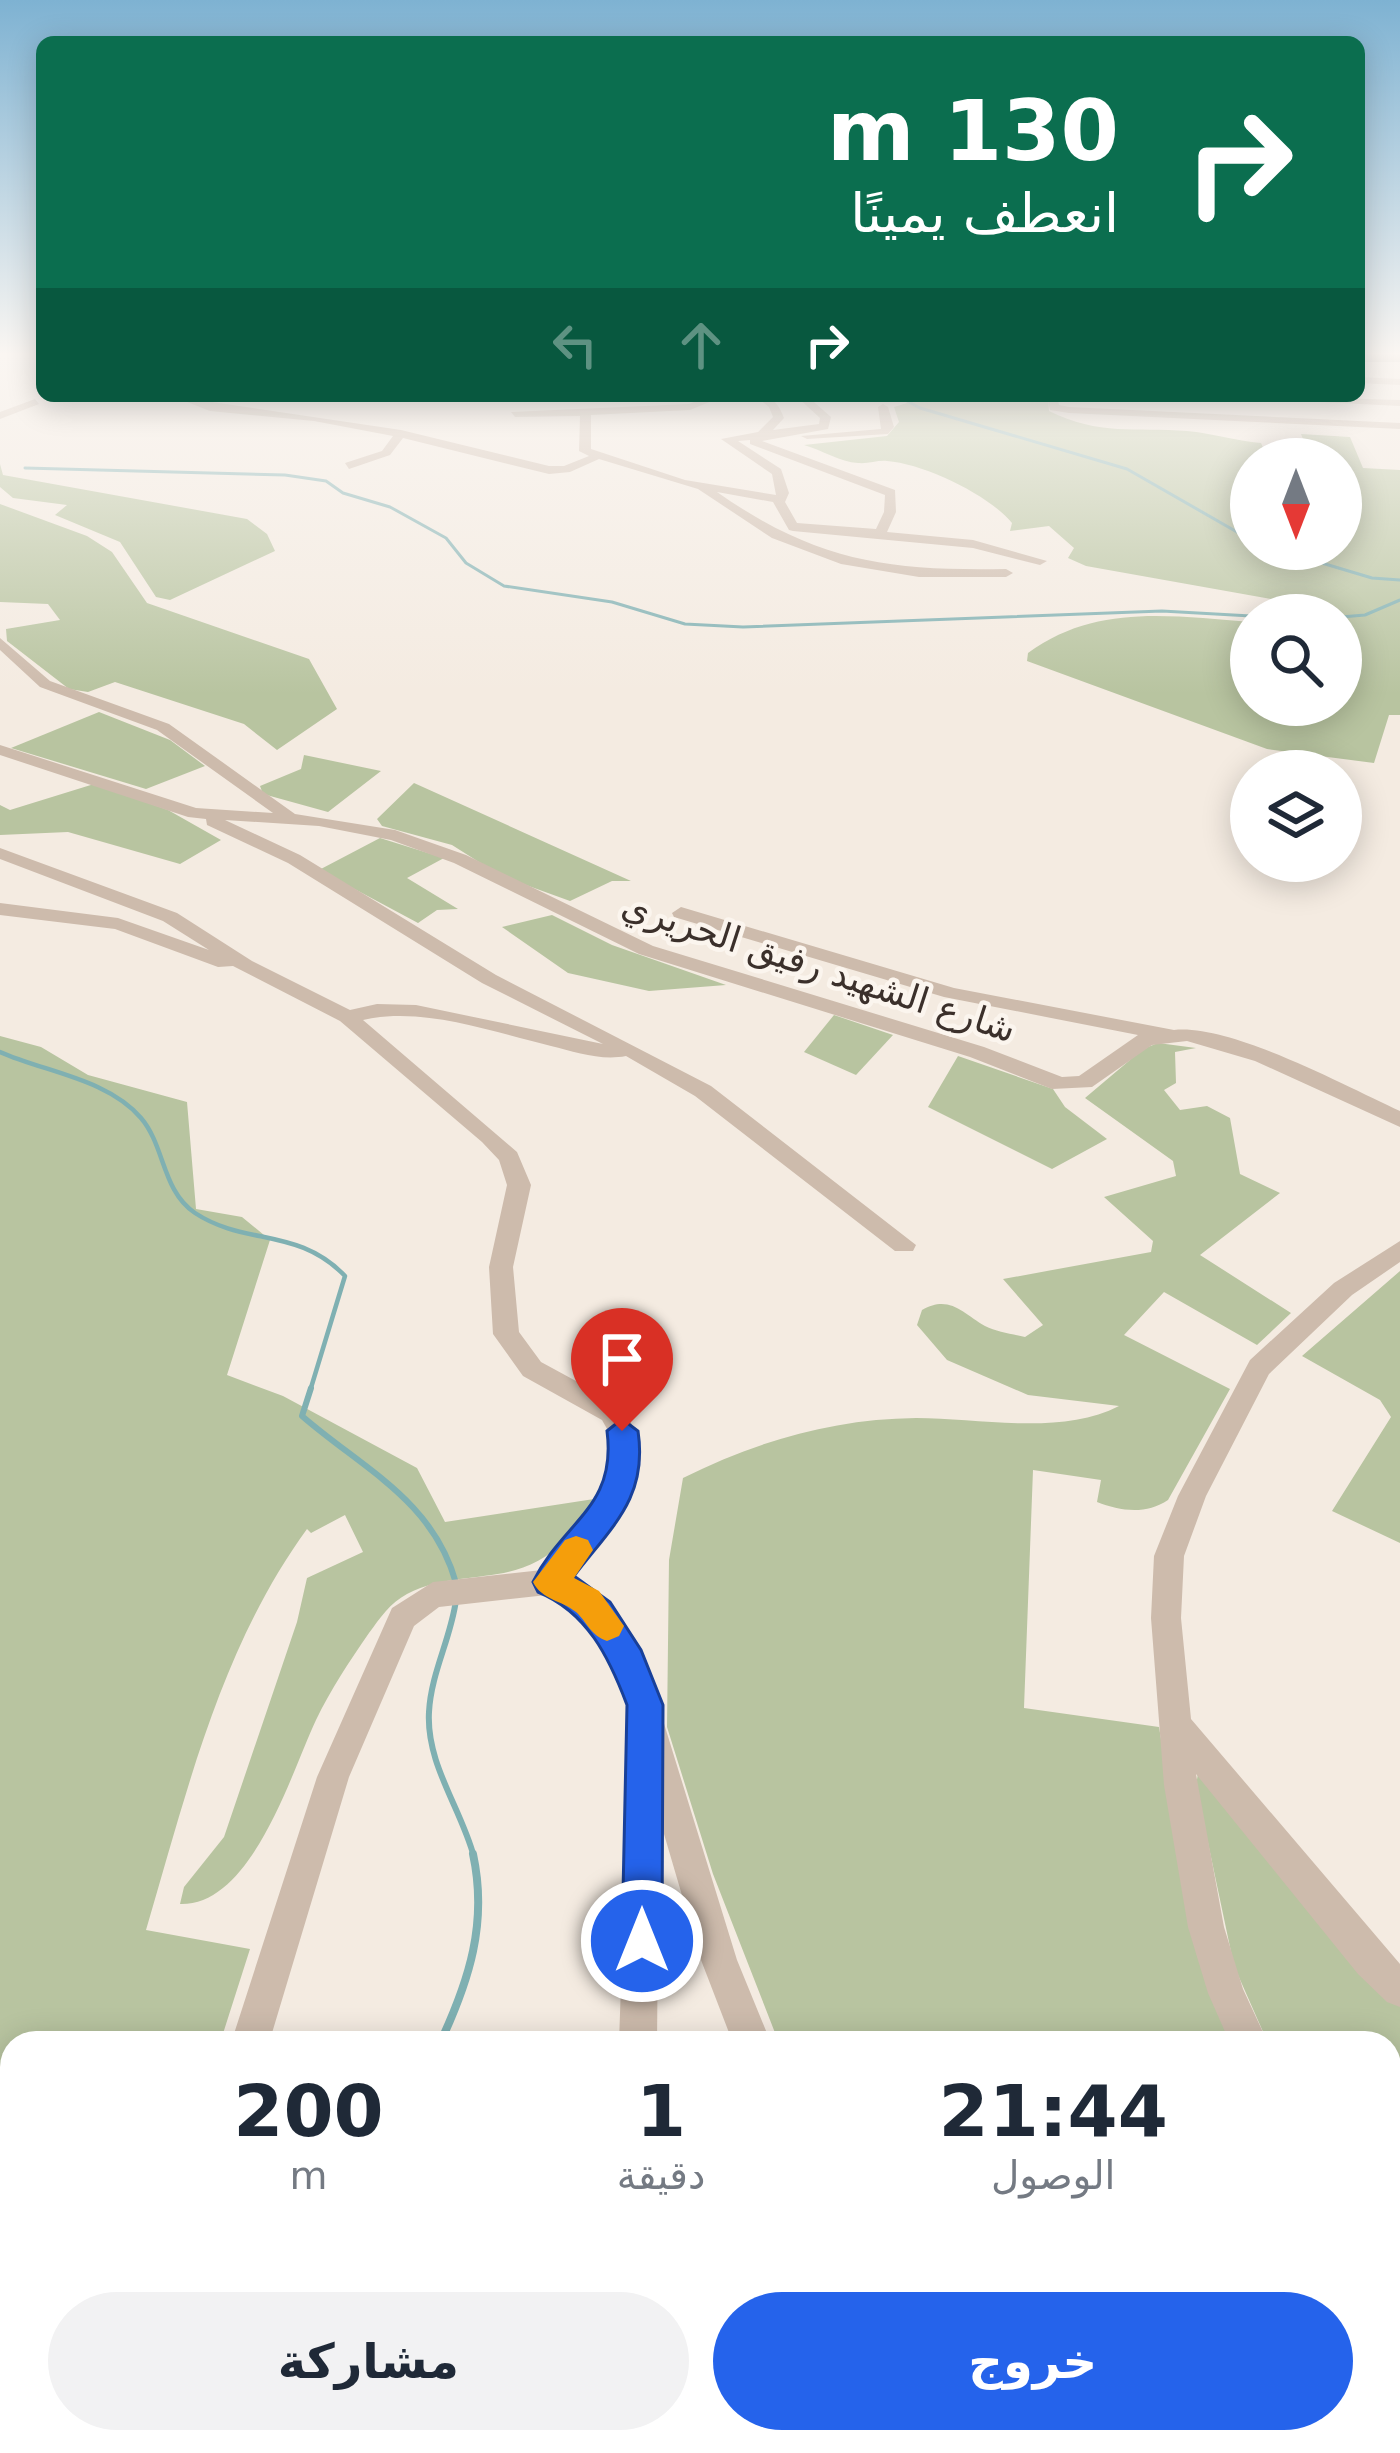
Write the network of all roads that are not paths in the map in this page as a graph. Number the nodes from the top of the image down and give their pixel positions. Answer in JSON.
{"nodes":[{"id":1,"x":534,"y":465,"type":"edge"},
{"id":2,"x":577,"y":465,"type":"edge"},
{"id":3,"x":623,"y":465,"type":"edge"},
{"id":4,"x":767,"y":465,"type":"edge"},
{"id":5,"x":824,"y":465,"type":"edge"},
{"id":6,"x":701,"y":486,"type":"junction"},
{"id":7,"x":779,"y":500,"type":"junction"},
{"id":8,"x":873,"y":535,"type":"junction"},
{"id":9,"x":1040,"y":561,"type":"dead end"},
{"id":10,"x":1006,"y":573,"type":"dead end"},
{"id":11,"x":0,"y":642,"type":"edge"},
{"id":12,"x":0,"y":750,"type":"edge"},
{"id":13,"x":194,"y":813,"type":"junction"},
{"id":14,"x":294,"y":819,"type":"junction"},
{"id":15,"x":0,"y":853,"type":"edge"},
{"id":16,"x":0,"y":909,"type":"edge"},
{"id":17,"x":681,"y":914,"type":"dead end"},
{"id":18,"x":245,"y":964,"type":"junction"},
{"id":19,"x":346,"y":1017,"type":"junction"},
{"id":20,"x":1168,"y":1035,"type":"junction"},
{"id":21,"x":629,"y":1049,"type":"junction"},
{"id":22,"x":1400,"y":1120,"type":"edge"},
{"id":23,"x":904,"y":1245,"type":"dead end"},
{"id":24,"x":1400,"y":1250,"type":"edge"},
{"id":25,"x":536,"y":1582,"type":"junction"},
{"id":26,"x":645,"y":1705,"type":"junction"},
{"id":27,"x":1173,"y":1720,"type":"junction"},
{"id":28,"x":1400,"y":1989,"type":"edge"},
{"id":29,"x":254,"y":2031,"type":"edge"},
{"id":30,"x":638,"y":2031,"type":"edge"},
{"id":31,"x":747,"y":2031,"type":"edge"},
{"id":32,"x":1243,"y":2031,"type":"edge"}],
"edges":[{"from":1,"to":2,"type":"street"},
{"from":3,"to":6,"type":"street"},
{"from":4,"to":7,"type":"street"},
{"from":5,"to":8,"type":"street"},
{"from":6,"to":7,"type":"street"},
{"from":6,"to":10,"type":"street"},
{"from":7,"to":8,"type":"street"},
{"from":8,"to":9,"type":"street"},
{"from":11,"to":14,"type":"street"},
{"from":12,"to":13,"type":"street","name":"شارع الشهيد رفيق الحريري"},
{"from":13,"to":14,"type":"street","name":"شارع الشهيد رفيق الحريري"},
{"from":13,"to":21,"type":"street"},
{"from":14,"to":20,"type":"street","name":"شارع الشهيد رفيق الحريري"},
{"from":15,"to":18,"type":"street"},
{"from":16,"to":18,"type":"street"},
{"from":17,"to":20,"type":"street"},
{"from":18,"to":19,"type":"street"},
{"from":19,"to":21,"type":"street"},
{"from":19,"to":25,"type":"street"},
{"from":20,"to":22,"type":"street"},
{"from":21,"to":23,"type":"street"},
{"from":24,"to":27,"type":"street"},
{"from":25,"to":26,"type":"street"},
{"from":25,"to":29,"type":"street"},
{"from":26,"to":30,"type":"street"},
{"from":26,"to":31,"type":"street"},
{"from":27,"to":28,"type":"street"},
{"from":27,"to":32,"type":"street"}]}
